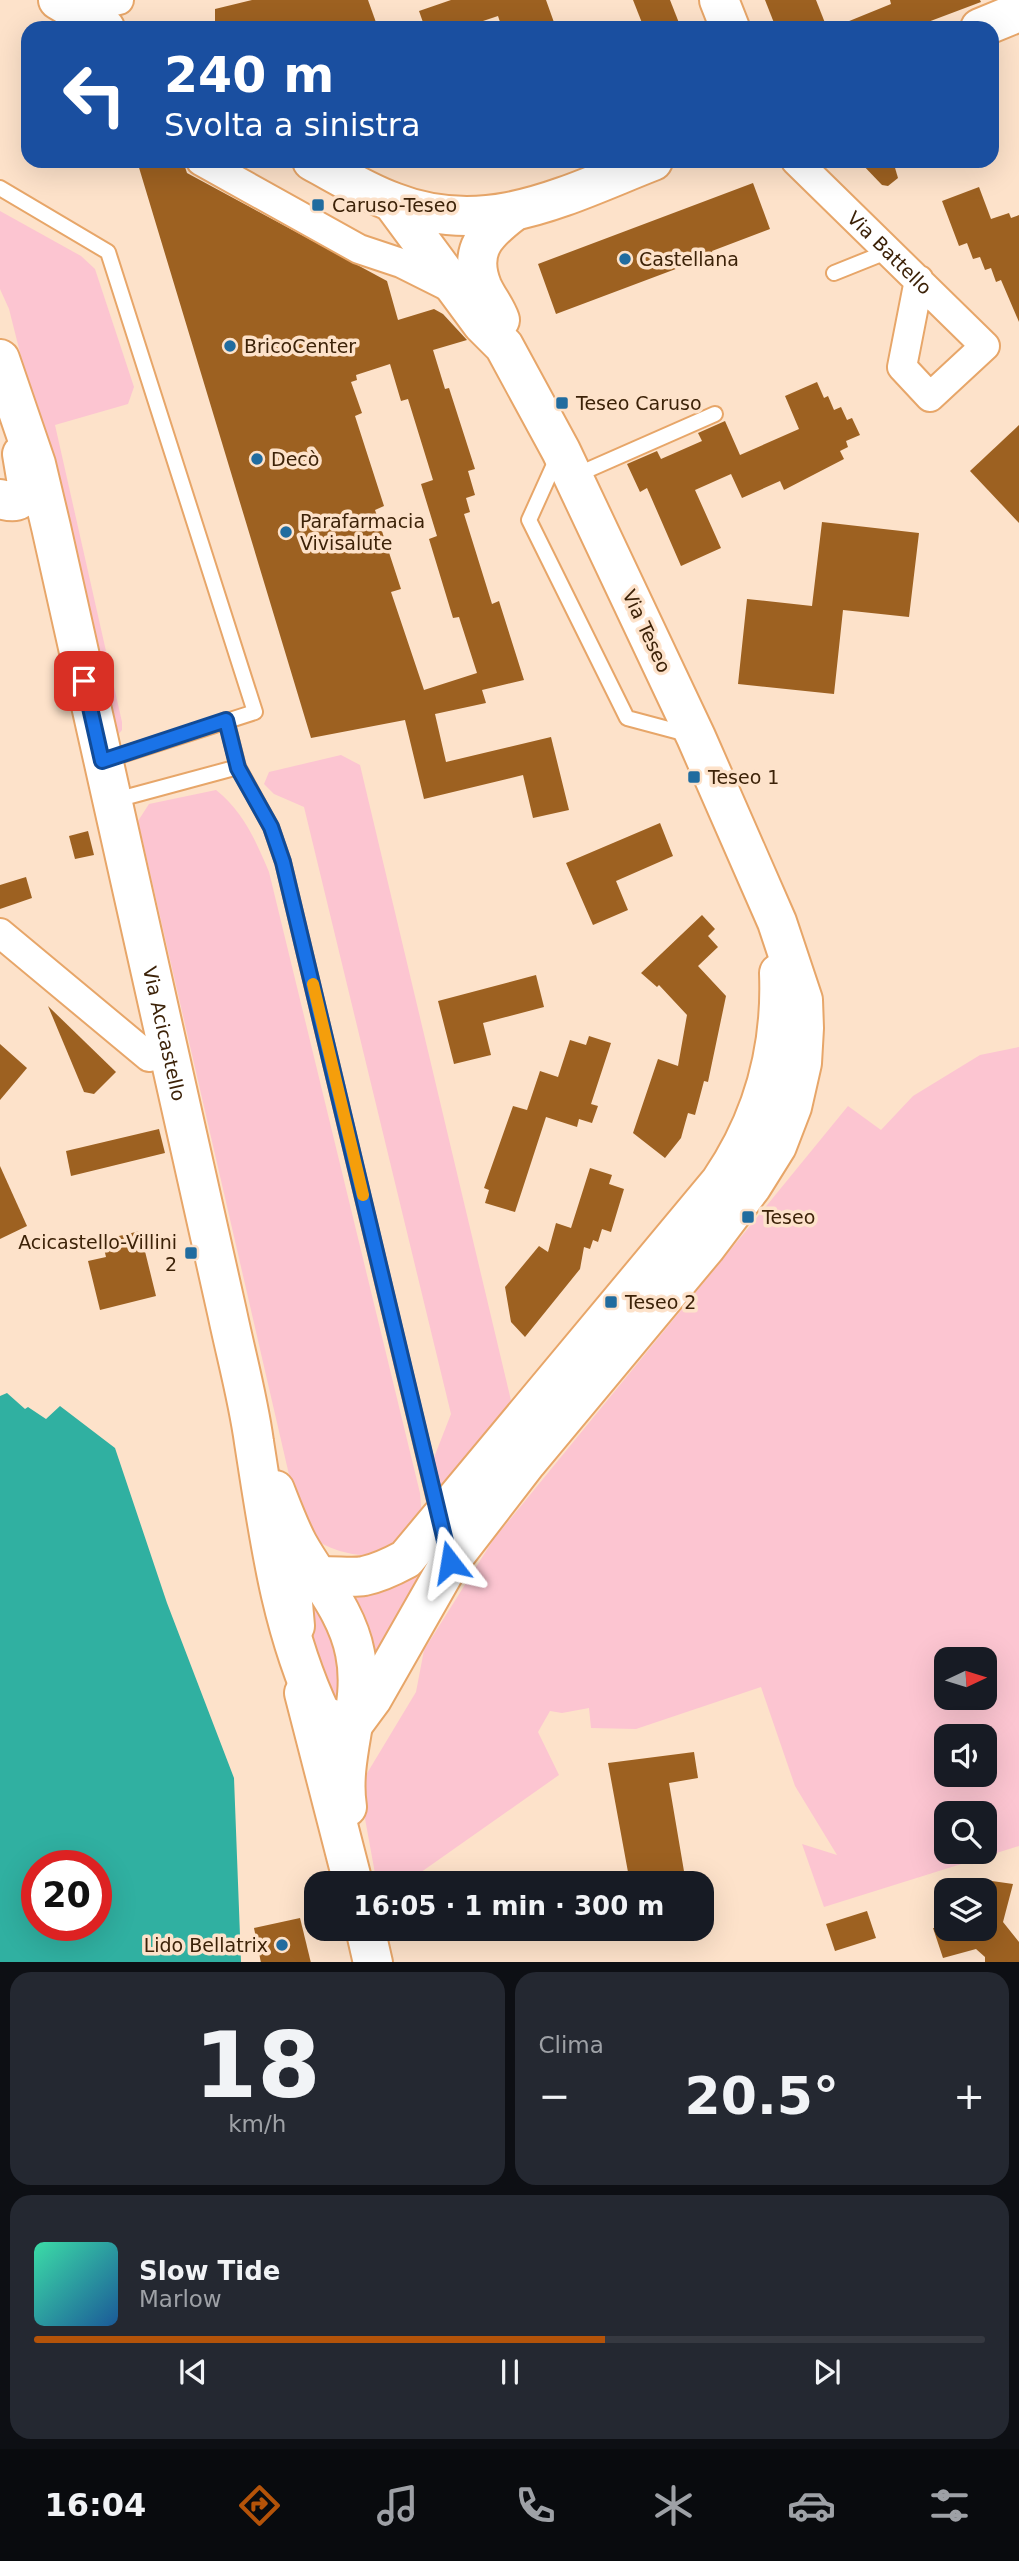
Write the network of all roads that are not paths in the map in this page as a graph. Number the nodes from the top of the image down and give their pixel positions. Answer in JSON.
{"nodes":[{"id":1,"x":58,"y":0,"type":"edge"},
{"id":2,"x":719,"y":0,"type":"edge"},
{"id":3,"x":1019,"y":12,"type":"edge"},
{"id":4,"x":106,"y":16,"type":"edge"},
{"id":5,"x":727,"y":21,"type":"edge"},
{"id":6,"x":997,"y":21,"type":"edge"},
{"id":7,"x":213,"y":168,"type":"edge"},
{"id":8,"x":326,"y":168,"type":"edge"},
{"id":9,"x":634,"y":168,"type":"edge"},
{"id":10,"x":803,"y":168,"type":"edge"},
{"id":11,"x":0,"y":188,"type":"edge"},
{"id":12,"x":392,"y":202,"type":"junction"},
{"id":13,"x":512,"y":213,"type":"junction"},
{"id":14,"x":889,"y":251,"type":"junction"},
{"id":15,"x":834,"y":273,"type":"dead end"},
{"id":16,"x":919,"y":280,"type":"junction"},
{"id":17,"x":460,"y":293,"type":"junction"},
{"id":18,"x":504,"y":346,"type":"junction"},
{"id":19,"x":2,"y":365,"type":"edge"},
{"id":20,"x":715,"y":414,"type":"dead end"},
{"id":21,"x":567,"y":463,"type":"junction"},
{"id":22,"x":0,"y":500,"type":"edge"},
{"id":23,"x":72,"y":628,"type":"junction"},
{"id":24,"x":226,"y":720,"type":"junction"},
{"id":25,"x":696,"y":737,"type":"junction"},
{"id":26,"x":102,"y":761,"type":"junction"},
{"id":27,"x":238,"y":768,"type":"junction"},
{"id":28,"x":111,"y":801,"type":"junction"},
{"id":29,"x":777,"y":922,"type":"junction"},
{"id":30,"x":0,"y":933,"type":"edge"},
{"id":31,"x":169,"y":1053,"type":"junction"},
{"id":32,"x":254,"y":1439,"type":"junction"},
{"id":33,"x":440,"y":1519,"type":"junction"},
{"id":34,"x":310,"y":1562,"type":"junction"},
{"id":35,"x":450,"y":1562,"type":"junction"},
{"id":36,"x":299,"y":1658,"type":"junction"},
{"id":37,"x":355,"y":1721,"type":"junction"},
{"id":38,"x":352,"y":1871,"type":"edge"},
{"id":39,"x":354,"y":1871,"type":"edge"},
{"id":40,"x":368,"y":1941,"type":"edge"},
{"id":41,"x":373,"y":1962,"type":"edge"}],
"edges":[{"from":1,"to":4,"type":"main road"},
{"from":2,"to":5,"type":"main road"},
{"from":3,"to":6,"type":"main road"},
{"from":7,"to":17,"type":"street"},
{"from":8,"to":12,"type":"main road"},
{"from":9,"to":13,"type":"main road"},
{"from":10,"to":14,"type":"street","name":"Via Battello"},
{"from":11,"to":24,"type":"lane"},
{"from":12,"to":13,"type":"main road"},
{"from":12,"to":17,"type":"main road"},
{"from":13,"to":18,"type":"main road"},
{"from":14,"to":15,"type":"lane"},
{"from":14,"to":16,"type":"street","name":"Via Battello"},
{"from":16,"to":16,"type":"street","name":"Via Battello"},
{"from":17,"to":18,"type":"main road"},
{"from":18,"to":21,"type":"main road","name":"Via Teseo"},
{"from":19,"to":22,"type":"main road"},
{"from":19,"to":23,"type":"main road","name":"Via Acicastello"},
{"from":20,"to":21,"type":"lane"},
{"from":21,"to":25,"type":"main road","name":"Via Teseo"},
{"from":21,"to":25,"type":"lane"},
{"from":22,"to":23,"type":"main road","name":"Via Acicastello"},
{"from":23,"to":26,"type":"main road","name":"Via Acicastello"},
{"from":24,"to":26,"type":"lane"},
{"from":24,"to":27,"type":"lane"},
{"from":25,"to":29,"type":"main road","name":"Via Teseo"},
{"from":26,"to":28,"type":"main road","name":"Via Acicastello"},
{"from":27,"to":28,"type":"lane"},
{"from":27,"to":33,"type":"lane"},
{"from":28,"to":31,"type":"main road","name":"Via Acicastello"},
{"from":29,"to":33,"type":"main road"},
{"from":29,"to":35,"type":"main road","name":"Via Teseo"},
{"from":30,"to":31,"type":"street"},
{"from":31,"to":32,"type":"main road","name":"Via Acicastello"},
{"from":32,"to":34,"type":"main road"},
{"from":32,"to":36,"type":"main road"},
{"from":33,"to":34,"type":"main road"},
{"from":33,"to":35,"type":"lane"},
{"from":34,"to":36,"type":"main road"},
{"from":34,"to":37,"type":"main road"},
{"from":35,"to":37,"type":"main road","name":"Via Teseo"},
{"from":36,"to":37,"type":"main road"},
{"from":36,"to":38,"type":"main road"},
{"from":37,"to":39,"type":"main road"},
{"from":40,"to":41,"type":"main road"}]}
